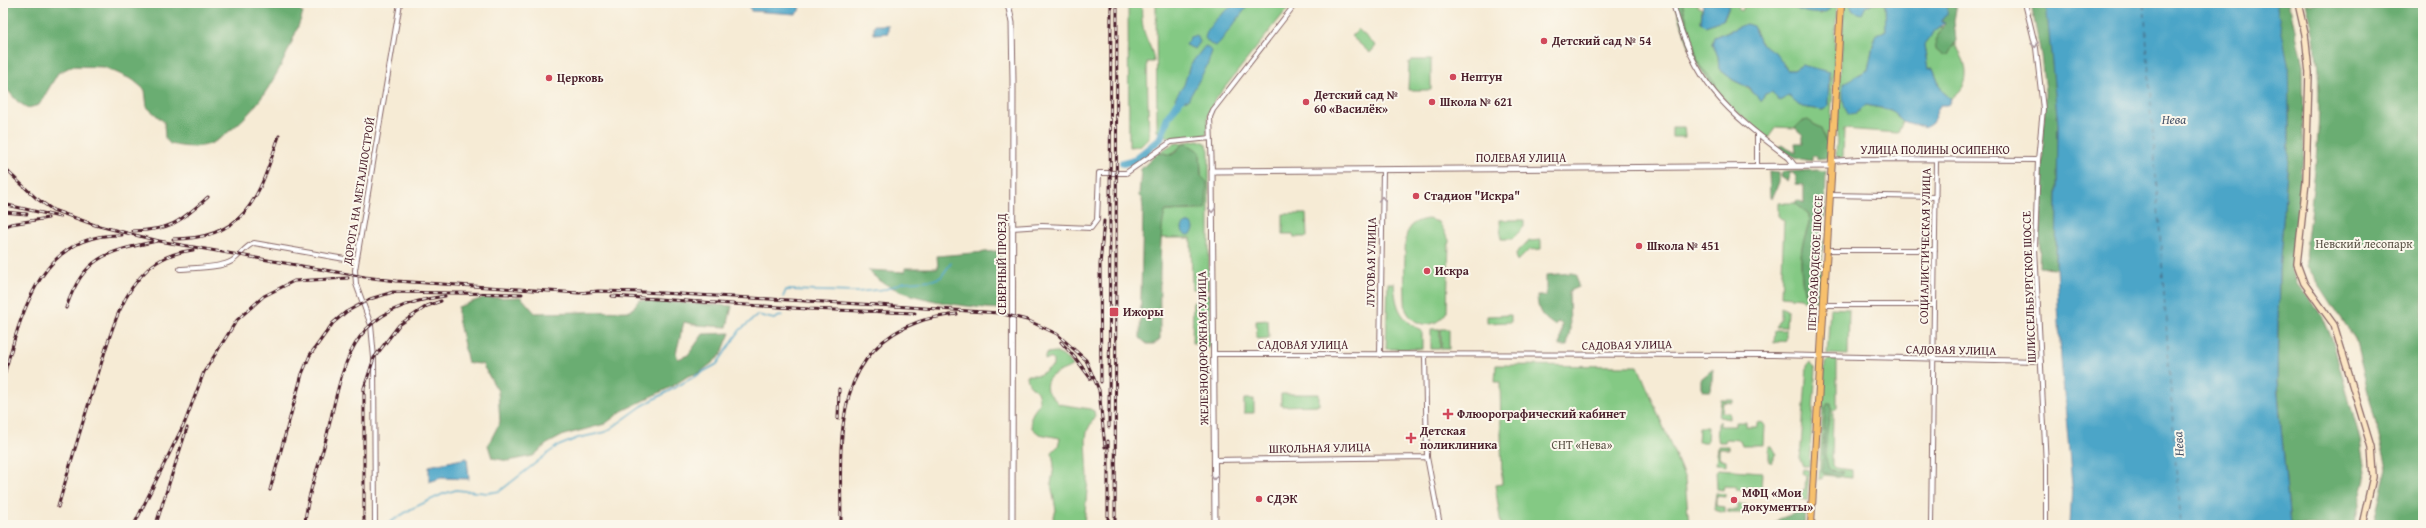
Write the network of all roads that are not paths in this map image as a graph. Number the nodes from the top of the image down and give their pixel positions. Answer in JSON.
{"nodes":[{"id":1,"x":400,"y":3,"type":"edge"},
{"id":2,"x":1008,"y":3,"type":"edge"},
{"id":3,"x":1296,"y":3,"type":"edge"},
{"id":4,"x":1672,"y":3,"type":"edge"},
{"id":5,"x":1841,"y":3,"type":"edge"},
{"id":6,"x":2298,"y":3,"type":"edge"},
{"id":7,"x":2026,"y":5,"type":"edge"},
{"id":8,"x":1757,"y":134,"type":"junction"},
{"id":9,"x":1210,"y":138,"type":"junction"},
{"id":10,"x":1936,"y":160,"type":"junction"},
{"id":11,"x":2038,"y":160,"type":"junction"},
{"id":12,"x":1831,"y":163,"type":"junction"},
{"id":13,"x":1757,"y":166,"type":"junction"},
{"id":14,"x":1795,"y":166,"type":"junction"},
{"id":15,"x":1383,"y":170,"type":"junction"},
{"id":16,"x":1212,"y":171,"type":"junction"},
{"id":17,"x":1830,"y":195,"type":"junction"},
{"id":18,"x":1936,"y":197,"type":"junction"},
{"id":19,"x":1012,"y":228,"type":"junction"},
{"id":20,"x":1826,"y":250,"type":"junction"},
{"id":21,"x":1935,"y":250,"type":"junction"},
{"id":22,"x":356,"y":261,"type":"junction"},
{"id":23,"x":180,"y":269,"type":"dead end"},
{"id":24,"x":1824,"y":305,"type":"junction"},
{"id":25,"x":1934,"y":305,"type":"junction"},
{"id":26,"x":1213,"y":354,"type":"junction"},
{"id":27,"x":1380,"y":355,"type":"junction"},
{"id":28,"x":1426,"y":355,"type":"junction"},
{"id":29,"x":1821,"y":356,"type":"junction"},
{"id":30,"x":1934,"y":360,"type":"junction"},
{"id":31,"x":2041,"y":361,"type":"junction"},
{"id":32,"x":1427,"y":457,"type":"junction"},
{"id":33,"x":1214,"y":460,"type":"junction"},
{"id":34,"x":375,"y":525,"type":"edge"},
{"id":35,"x":1012,"y":525,"type":"edge"},
{"id":36,"x":1215,"y":525,"type":"edge"},
{"id":37,"x":1440,"y":525,"type":"edge"},
{"id":38,"x":1811,"y":525,"type":"edge"},
{"id":39,"x":1931,"y":525,"type":"edge"},
{"id":40,"x":2046,"y":525,"type":"edge"},
{"id":41,"x":2362,"y":525,"type":"edge"}],
"edges":[{"from":1,"to":22,"type":"street","name":"ДОРОГА НА МЕТАЛЛОСТРОЙ"},
{"from":2,"to":19,"type":"street","name":"СЕВЕРНЫЙ ПРОЕЗД"},
{"from":3,"to":9,"type":"street"},
{"from":4,"to":8,"type":"street"},
{"from":5,"to":12,"type":"main road","name":"ПЕТРОЗАВОДСКОЕ ШОССЕ"},
{"from":6,"to":41,"type":"main road"},
{"from":7,"to":11,"type":"street","name":"ШЛИССЕЛЬБУРГСКОЕ ШОССЕ","one_way":true},
{"from":8,"to":13,"type":"street"},
{"from":8,"to":14,"type":"street"},
{"from":9,"to":16,"type":"street"},
{"from":9,"to":19,"type":"street"},
{"from":10,"to":11,"type":"street","name":"УЛИЦА ПОЛИНЫ ОСИПЕНКО"},
{"from":10,"to":12,"type":"street","name":"УЛИЦА ПОЛИНЫ ОСИПЕНКО"},
{"from":10,"to":18,"type":"street","name":"СОЦИАЛИСТИЧЕСКАЯ УЛИЦА"},
{"from":11,"to":31,"type":"street","name":"ШЛИССЕЛЬБУРГСКОЕ ШОССЕ"},
{"from":12,"to":14,"type":"street","name":"ПОЛЕВАЯ УЛИЦА"},
{"from":12,"to":17,"type":"main road","name":"ПЕТРОЗАВОДСКОЕ ШОССЕ"},
{"from":13,"to":14,"type":"street","name":"ПОЛЕВАЯ УЛИЦА"},
{"from":13,"to":15,"type":"street","name":"ПОЛЕВАЯ УЛИЦА"},
{"from":15,"to":16,"type":"street","name":"ПОЛЕВАЯ УЛИЦА"},
{"from":27,"to":15,"type":"street","name":"ЛУГОВАЯ УЛИЦА","one_way":true},
{"from":16,"to":26,"type":"street","name":"ЖЕЛЕЗНОДОРОЖНАЯ УЛИЦА","one_way":true},
{"from":17,"to":18,"type":"street"},
{"from":17,"to":20,"type":"main road","name":"ПЕТРОЗАВОДСКОЕ ШОССЕ"},
{"from":18,"to":21,"type":"street","name":"СОЦИАЛИСТИЧЕСКАЯ УЛИЦА"},
{"from":19,"to":35,"type":"street","name":"СЕВЕРНЫЙ ПРОЕЗД"},
{"from":20,"to":21,"type":"street"},
{"from":20,"to":24,"type":"main road","name":"ПЕТРОЗАВОДСКОЕ ШОССЕ"},
{"from":21,"to":25,"type":"street","name":"СОЦИАЛИСТИЧЕСКАЯ УЛИЦА"},
{"from":22,"to":23,"type":"street"},
{"from":22,"to":34,"type":"street","name":"ДОРОГА НА МЕТАЛЛОСТРОЙ"},
{"from":24,"to":25,"type":"street"},
{"from":24,"to":29,"type":"main road","name":"ПЕТРОЗАВОДСКОЕ ШОССЕ"},
{"from":25,"to":30,"type":"street","name":"СОЦИАЛИСТИЧЕСКАЯ УЛИЦА"},
{"from":26,"to":27,"type":"street","name":"САДОВАЯ УЛИЦА"},
{"from":26,"to":33,"type":"street","name":"ЖЕЛЕЗНОДОРОЖНАЯ УЛИЦА"},
{"from":27,"to":28,"type":"street","name":"САДОВАЯ УЛИЦА"},
{"from":28,"to":29,"type":"street","name":"САДОВАЯ УЛИЦА"},
{"from":28,"to":32,"type":"street"},
{"from":29,"to":30,"type":"street","name":"САДОВАЯ УЛИЦА"},
{"from":29,"to":38,"type":"main road","name":"ПЕТРОЗАВОДСКОЕ ШОССЕ"},
{"from":30,"to":31,"type":"street","name":"САДОВАЯ УЛИЦА"},
{"from":30,"to":39,"type":"street","name":"СОЦИАЛИСТИЧЕСКАЯ УЛИЦА"},
{"from":31,"to":40,"type":"street","name":"ШЛИССЕЛЬБУРГСКОЕ ШОССЕ"},
{"from":32,"to":33,"type":"street","name":"ШКОЛЬНАЯ УЛИЦА"},
{"from":32,"to":37,"type":"street"},
{"from":33,"to":36,"type":"street","name":"ЖЕЛЕЗНОДОРОЖНАЯ УЛИЦА","one_way":true}]}
